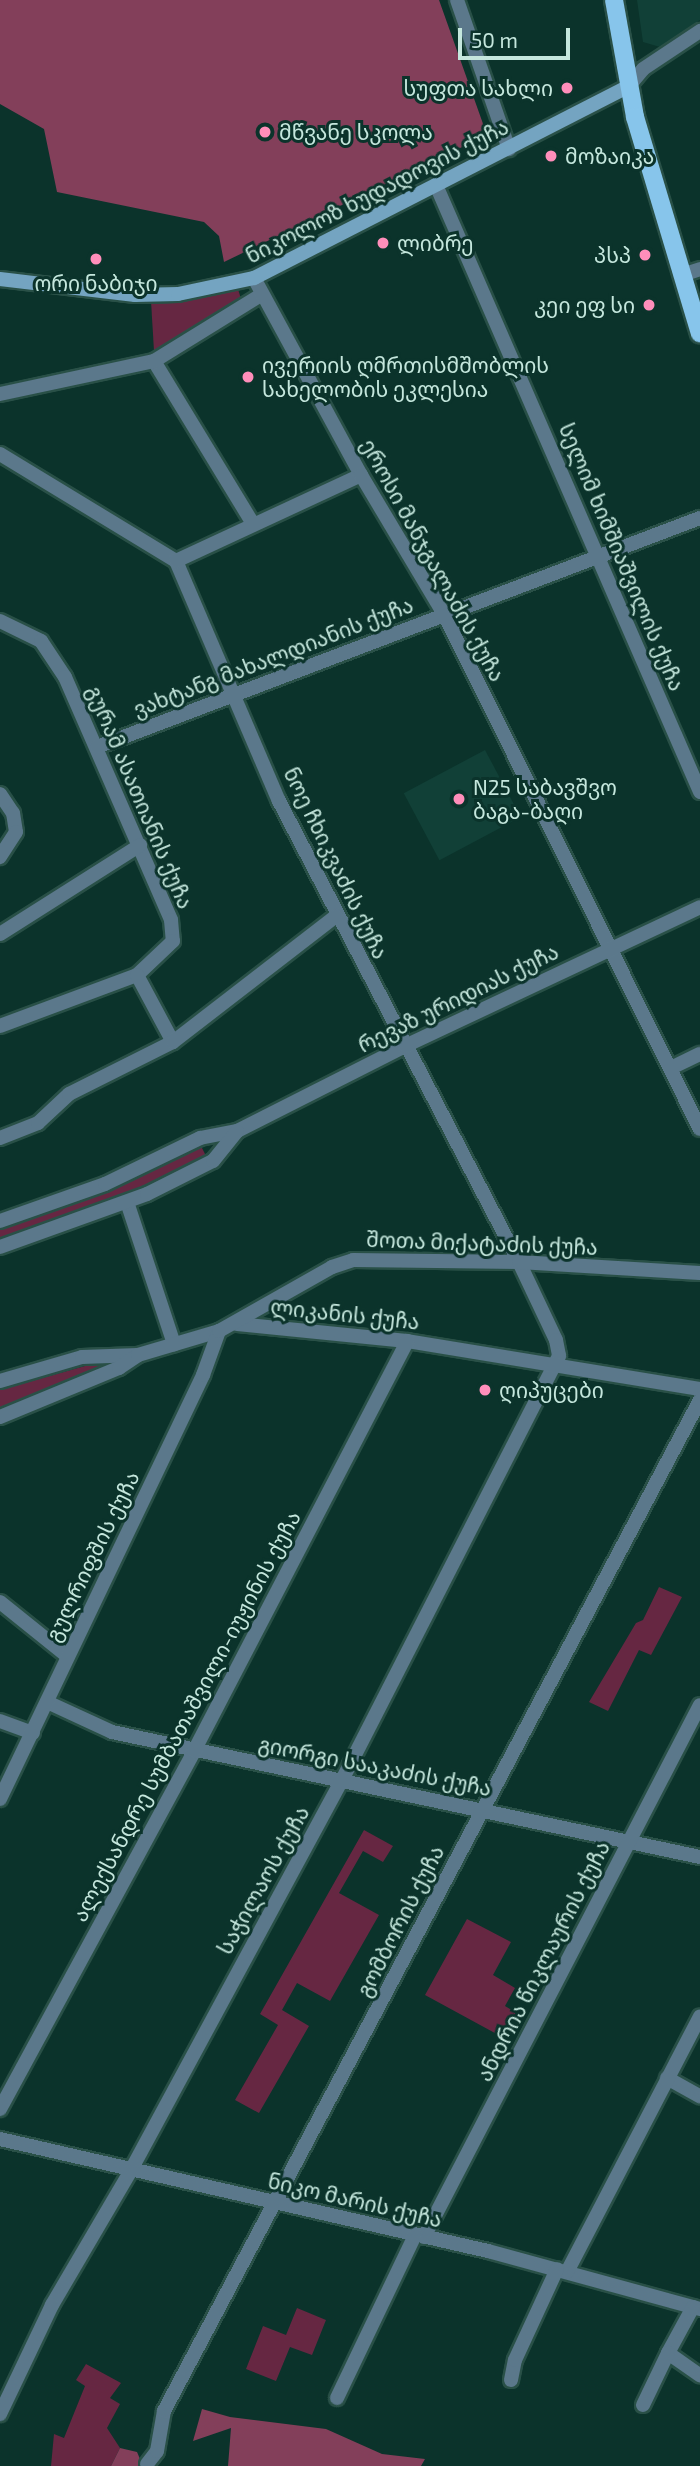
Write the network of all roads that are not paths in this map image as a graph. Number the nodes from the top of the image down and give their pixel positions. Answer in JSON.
{"nodes":[{"id":1,"x":457,"y":0,"type":"edge"},
{"id":2,"x":614,"y":0,"type":"edge"},
{"id":3,"x":698,"y":37,"type":"edge"},
{"id":4,"x":628,"y":87,"type":"junction"},
{"id":5,"x":509,"y":149,"type":"junction"},
{"id":6,"x":436,"y":185,"type":"junction"},
{"id":7,"x":700,"y":269,"type":"edge"},
{"id":8,"x":682,"y":275,"type":"junction"},
{"id":9,"x":254,"y":278,"type":"junction"},
{"id":10,"x":0,"y":279,"type":"edge"},
{"id":11,"x":261,"y":295,"type":"junction"},
{"id":12,"x":700,"y":333,"type":"edge"},
{"id":13,"x":154,"y":361,"type":"junction"},
{"id":14,"x":0,"y":394,"type":"edge"},
{"id":15,"x":0,"y":454,"type":"edge"},
{"id":16,"x":361,"y":475,"type":"junction"},
{"id":17,"x":700,"y":517,"type":"edge"},
{"id":18,"x":253,"y":524,"type":"junction"},
{"id":19,"x":596,"y":556,"type":"junction"},
{"id":20,"x":176,"y":561,"type":"junction"},
{"id":21,"x":444,"y":614,"type":"junction"},
{"id":22,"x":0,"y":621,"type":"edge"},
{"id":23,"x":234,"y":695,"type":"junction"},
{"id":24,"x":97,"y":747,"type":"junction"},
{"id":25,"x":700,"y":792,"type":"edge"},
{"id":26,"x":0,"y":794,"type":"edge"},
{"id":27,"x":140,"y":845,"type":"junction"},
{"id":28,"x":0,"y":857,"type":"edge"},
{"id":29,"x":700,"y":907,"type":"edge"},
{"id":30,"x":336,"y":916,"type":"junction"},
{"id":31,"x":0,"y":934,"type":"edge"},
{"id":32,"x":612,"y":947,"type":"junction"},
{"id":33,"x":137,"y":975,"type":"junction"},
{"id":34,"x":0,"y":1027,"type":"edge"},
{"id":35,"x":173,"y":1042,"type":"junction"},
{"id":36,"x":405,"y":1046,"type":"junction"},
{"id":37,"x":700,"y":1054,"type":"edge"},
{"id":38,"x":671,"y":1068,"type":"junction"},
{"id":39,"x":700,"y":1129,"type":"edge"},
{"id":40,"x":237,"y":1131,"type":"junction"},
{"id":41,"x":0,"y":1138,"type":"edge"},
{"id":42,"x":200,"y":1138,"type":"junction"},
{"id":43,"x":213,"y":1161,"type":"junction"},
{"id":44,"x":127,"y":1202,"type":"junction"},
{"id":45,"x":0,"y":1222,"type":"edge"},
{"id":46,"x":0,"y":1247,"type":"edge"},
{"id":47,"x":519,"y":1262,"type":"junction"},
{"id":48,"x":700,"y":1273,"type":"edge"},
{"id":49,"x":237,"y":1324,"type":"junction"},
{"id":50,"x":219,"y":1331,"type":"junction"},
{"id":51,"x":407,"y":1340,"type":"junction"},
{"id":52,"x":174,"y":1344,"type":"junction"},
{"id":53,"x":138,"y":1355,"type":"junction"},
{"id":54,"x":558,"y":1363,"type":"junction"},
{"id":55,"x":0,"y":1381,"type":"edge"},
{"id":56,"x":700,"y":1389,"type":"edge"},
{"id":57,"x":700,"y":1400,"type":"edge"},
{"id":58,"x":0,"y":1417,"type":"edge"},
{"id":59,"x":0,"y":1602,"type":"edge"},
{"id":60,"x":66,"y":1655,"type":"junction"},
{"id":61,"x":47,"y":1702,"type":"junction"},
{"id":62,"x":700,"y":1705,"type":"edge"},
{"id":63,"x":0,"y":1721,"type":"edge"},
{"id":64,"x":33,"y":1733,"type":"junction"},
{"id":65,"x":194,"y":1751,"type":"junction"},
{"id":66,"x":342,"y":1779,"type":"junction"},
{"id":67,"x":0,"y":1799,"type":"edge"},
{"id":68,"x":482,"y":1809,"type":"junction"},
{"id":69,"x":630,"y":1839,"type":"junction"},
{"id":70,"x":700,"y":1857,"type":"edge"},
{"id":71,"x":700,"y":2017,"type":"edge"},
{"id":72,"x":667,"y":2078,"type":"junction"},
{"id":73,"x":700,"y":2096,"type":"edge"},
{"id":74,"x":0,"y":2109,"type":"edge"},
{"id":75,"x":0,"y":2139,"type":"edge"},
{"id":76,"x":130,"y":2172,"type":"junction"},
{"id":77,"x":277,"y":2204,"type":"junction"},
{"id":78,"x":420,"y":2236,"type":"junction"},
{"id":79,"x":562,"y":2270,"type":"junction"},
{"id":80,"x":696,"y":2308,"type":"edge"},
{"id":81,"x":668,"y":2353,"type":"junction"},
{"id":82,"x":700,"y":2375,"type":"edge"},
{"id":83,"x":511,"y":2380,"type":"dead end"},
{"id":84,"x":337,"y":2398,"type":"dead end"},
{"id":85,"x":643,"y":2405,"type":"dead end"},
{"id":86,"x":0,"y":2414,"type":"edge"},
{"id":87,"x":147,"y":2464,"type":"dead end"}],
"edges":[{"from":1,"to":5,"type":"street"},
{"from":2,"to":4,"type":"main road"},
{"from":3,"to":4,"type":"street","name":"ნიკოლოზ ხუდადოვის ქუჩა"},
{"from":4,"to":5,"type":"main road","name":"ნიკოლოზ ხუდადოვის ქუჩა"},
{"from":4,"to":8,"type":"main road"},
{"from":5,"to":6,"type":"main road","name":"ნიკოლოზ ხუდადოვის ქუჩა"},
{"from":6,"to":9,"type":"main road","name":"ნიკოლოზ ხუდადოვის ქუჩა"},
{"from":6,"to":19,"type":"street","name":"სელიმ ხიმშიაშვილის ქუჩა"},
{"from":7,"to":8,"type":"street"},
{"from":8,"to":12,"type":"main road"},
{"from":9,"to":10,"type":"main road","name":"ნიკოლოზ ხუდადოვის ქუჩა"},
{"from":9,"to":11,"type":"street","name":"ეროსი მანჯგალაძის ქუჩა"},
{"from":11,"to":13,"type":"street"},
{"from":11,"to":16,"type":"street","name":"ეროსი მანჯგალაძის ქუჩა"},
{"from":13,"to":14,"type":"street"},
{"from":13,"to":18,"type":"street"},
{"from":15,"to":20,"type":"street"},
{"from":16,"to":18,"type":"street"},
{"from":16,"to":21,"type":"street","name":"ეროსი მანჯგალაძის ქუჩა"},
{"from":17,"to":19,"type":"street","name":"ვახტანგ მახალდიანის ქუჩა"},
{"from":18,"to":20,"type":"street"},
{"from":19,"to":21,"type":"street","name":"ვახტანგ მახალდიანის ქუჩა"},
{"from":19,"to":25,"type":"street","name":"სელიმ ხიმშიაშვილის ქუჩა"},
{"from":20,"to":23,"type":"street","name":"ნოე ჩხიკვაძის ქუჩა"},
{"from":21,"to":23,"type":"street","name":"ვახტანგ მახალდიანის ქუჩა"},
{"from":21,"to":32,"type":"street","name":"ეროსი მანჯგალაძის ქუჩა"},
{"from":22,"to":24,"type":"street","name":"გურამ ასათიანის ქუჩა"},
{"from":23,"to":24,"type":"street","name":"ვახტანგ მახალდიანის ქუჩა"},
{"from":23,"to":30,"type":"street","name":"ნოე ჩხიკვაძის ქუჩა"},
{"from":24,"to":27,"type":"street","name":"გურამ ასათიანის ქუჩა"},
{"from":26,"to":28,"type":"street"},
{"from":27,"to":31,"type":"street"},
{"from":27,"to":33,"type":"street","name":"გურამ ასათიანის ქუჩა"},
{"from":29,"to":32,"type":"street","name":"რევაზ ურიდიას ქუჩა"},
{"from":30,"to":35,"type":"street"},
{"from":30,"to":36,"type":"street","name":"ნოე ჩხიკვაძის ქუჩა"},
{"from":32,"to":36,"type":"street","name":"რევაზ ურიდიას ქუჩა"},
{"from":32,"to":38,"type":"street","name":"ეროსი მანჯგალაძის ქუჩა"},
{"from":33,"to":34,"type":"street"},
{"from":33,"to":35,"type":"street"},
{"from":35,"to":41,"type":"street"},
{"from":36,"to":40,"type":"street","name":"რევაზ ურიდიას ქუჩა"},
{"from":36,"to":47,"type":"street","name":"ნოე ჩხიკვაძის ქუჩა"},
{"from":37,"to":38,"type":"street"},
{"from":38,"to":39,"type":"street","name":"ეროსი მანჯგალაძის ქუჩა"},
{"from":40,"to":42,"type":"street","name":"რევაზ ურიდიას ქუჩა"},
{"from":40,"to":43,"type":"street","name":"რევაზ ურიდიას ქუჩა"},
{"from":42,"to":43,"type":"street"},
{"from":42,"to":45,"type":"street","name":"რევაზ ურიდიას ქუჩა"},
{"from":43,"to":44,"type":"street","name":"რევაზ ურიდიას ქუჩა"},
{"from":44,"to":46,"type":"street","name":"რევაზ ურიდიას ქუჩა"},
{"from":44,"to":52,"type":"street"},
{"from":47,"to":48,"type":"street","name":"შოთა მიქატაძის ქუჩა"},
{"from":47,"to":49,"type":"street","name":"შოთა მიქატაძის ქუჩა"},
{"from":47,"to":54,"type":"street","name":"ნოე ჩხიკვაძის ქუჩა"},
{"from":49,"to":50,"type":"street","name":"ლიკანის ქუჩა"},
{"from":49,"to":51,"type":"street","name":"ლიკანის ქუჩა"},
{"from":50,"to":52,"type":"street","name":"ლიკანის ქუჩა"},
{"from":50,"to":60,"type":"street","name":"გულრიფშის ქუჩა"},
{"from":51,"to":54,"type":"street","name":"ლიკანის ქუჩა"},
{"from":51,"to":65,"type":"street","name":"ალექსანდრე სუმბათაშვილი-იუჟინის ქუჩა"},
{"from":52,"to":53,"type":"street","name":"ლიკანის ქუჩა"},
{"from":53,"to":55,"type":"street"},
{"from":53,"to":58,"type":"street","name":"ლიკანის ქუჩა"},
{"from":54,"to":56,"type":"street","name":"ლიკანის ქუჩა"},
{"from":54,"to":66,"type":"street","name":"საჭილაოს ქუჩა"},
{"from":57,"to":68,"type":"street","name":"გომბორის ქუჩა"},
{"from":59,"to":60,"type":"street"},
{"from":60,"to":61,"type":"street","name":"გულრიფშის ქუჩა"},
{"from":61,"to":64,"type":"street","name":"გულრიფშის ქუჩა"},
{"from":61,"to":65,"type":"street","name":"გიორგი სააკაძის ქუჩა"},
{"from":62,"to":69,"type":"street","name":"ანდრია წიკლაურის ქუჩა"},
{"from":63,"to":64,"type":"street"},
{"from":64,"to":67,"type":"street","name":"გულრიფშის ქუჩა"},
{"from":65,"to":66,"type":"street","name":"გიორგი სააკაძის ქუჩა"},
{"from":65,"to":74,"type":"street","name":"ალექსანდრე სუმბათაშვილი-იუჟინის ქუჩა"},
{"from":66,"to":68,"type":"street","name":"გიორგი სააკაძის ქუჩა"},
{"from":66,"to":76,"type":"street","name":"საჭილაოს ქუჩა"},
{"from":68,"to":69,"type":"street","name":"გიორგი სააკაძის ქუჩა"},
{"from":68,"to":77,"type":"street","name":"გომბორის ქუჩა"},
{"from":69,"to":70,"type":"street","name":"გიორგი სააკაძის ქუჩა"},
{"from":69,"to":78,"type":"street","name":"ანდრია წიკლაურის ქუჩა"},
{"from":71,"to":72,"type":"street"},
{"from":72,"to":73,"type":"street"},
{"from":72,"to":79,"type":"street"},
{"from":75,"to":76,"type":"street","name":"ნიკო მარის ქუჩა"},
{"from":76,"to":77,"type":"street","name":"ნიკო მარის ქუჩა"},
{"from":76,"to":86,"type":"street","name":"საჭილაოს ქუჩა"},
{"from":77,"to":78,"type":"street","name":"ნიკო მარის ქუჩა"},
{"from":77,"to":87,"type":"street","name":"გომბორის ქუჩა"},
{"from":78,"to":79,"type":"street","name":"ნიკო მარის ქუჩა"},
{"from":78,"to":84,"type":"street","name":"ანდრია წიკლაურის ქუჩა"},
{"from":79,"to":80,"type":"street","name":"ნიკო მარის ქუჩა"},
{"from":79,"to":83,"type":"street"},
{"from":80,"to":81,"type":"street"},
{"from":81,"to":82,"type":"street"},
{"from":81,"to":85,"type":"street"}]}
